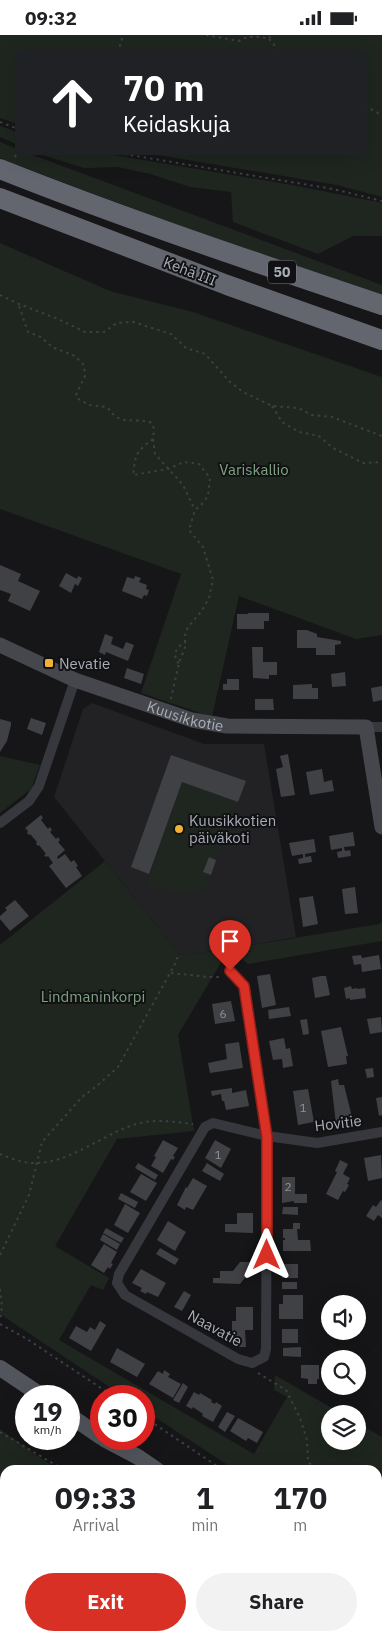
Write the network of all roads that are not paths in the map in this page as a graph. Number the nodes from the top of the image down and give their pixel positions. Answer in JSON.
{"nodes":[{"id":1,"x":0,"y":169,"type":"edge"},
{"id":2,"x":0,"y":198,"type":"edge"},
{"id":3,"x":382,"y":305,"type":"edge"},
{"id":4,"x":382,"y":340,"type":"edge"},
{"id":5,"x":0,"y":645,"type":"edge"},
{"id":6,"x":74,"y":680,"type":"junction"},
{"id":7,"x":366,"y":727,"type":"junction"},
{"id":8,"x":382,"y":727,"type":"edge"},
{"id":9,"x":0,"y":823,"type":"edge"},
{"id":10,"x":382,"y":827,"type":"edge"},
{"id":11,"x":233,"y":974,"type":"road end"},
{"id":12,"x":382,"y":1132,"type":"edge"},
{"id":13,"x":267,"y":1137,"type":"junction"},
{"id":14,"x":0,"y":1367,"type":"edge"},
{"id":15,"x":26,"y":1385,"type":"edge"},
{"id":16,"x":116,"y":1450,"type":"edge"},
{"id":17,"x":125,"y":1450,"type":"edge"},
{"id":18,"x":132,"y":1465,"type":"edge"},
{"id":19,"x":150,"y":1465,"type":"edge"}],
"edges":[{"from":1,"to":3,"type":"highway","name":"Kehä III","number":"50"},
{"from":2,"to":4,"type":"highway","name":"Kehä III","number":"50"},
{"from":5,"to":6,"type":"street","name":"Kuusikkotie"},
{"from":6,"to":7,"type":"street","name":"Kuusikkotie"},
{"from":6,"to":9,"type":"street"},
{"from":7,"to":8,"type":"street","name":"Kuusikkotie"},
{"from":7,"to":10,"type":"street"},
{"from":11,"to":13,"type":"street","name":"Naavatie"},
{"from":12,"to":13,"type":"street","name":"Hovitie"},
{"from":13,"to":13,"type":"street","name":"Naavatie"},
{"from":14,"to":15,"type":"main road"},
{"from":16,"to":18,"type":"main road"},
{"from":17,"to":19,"type":"main road"}]}
